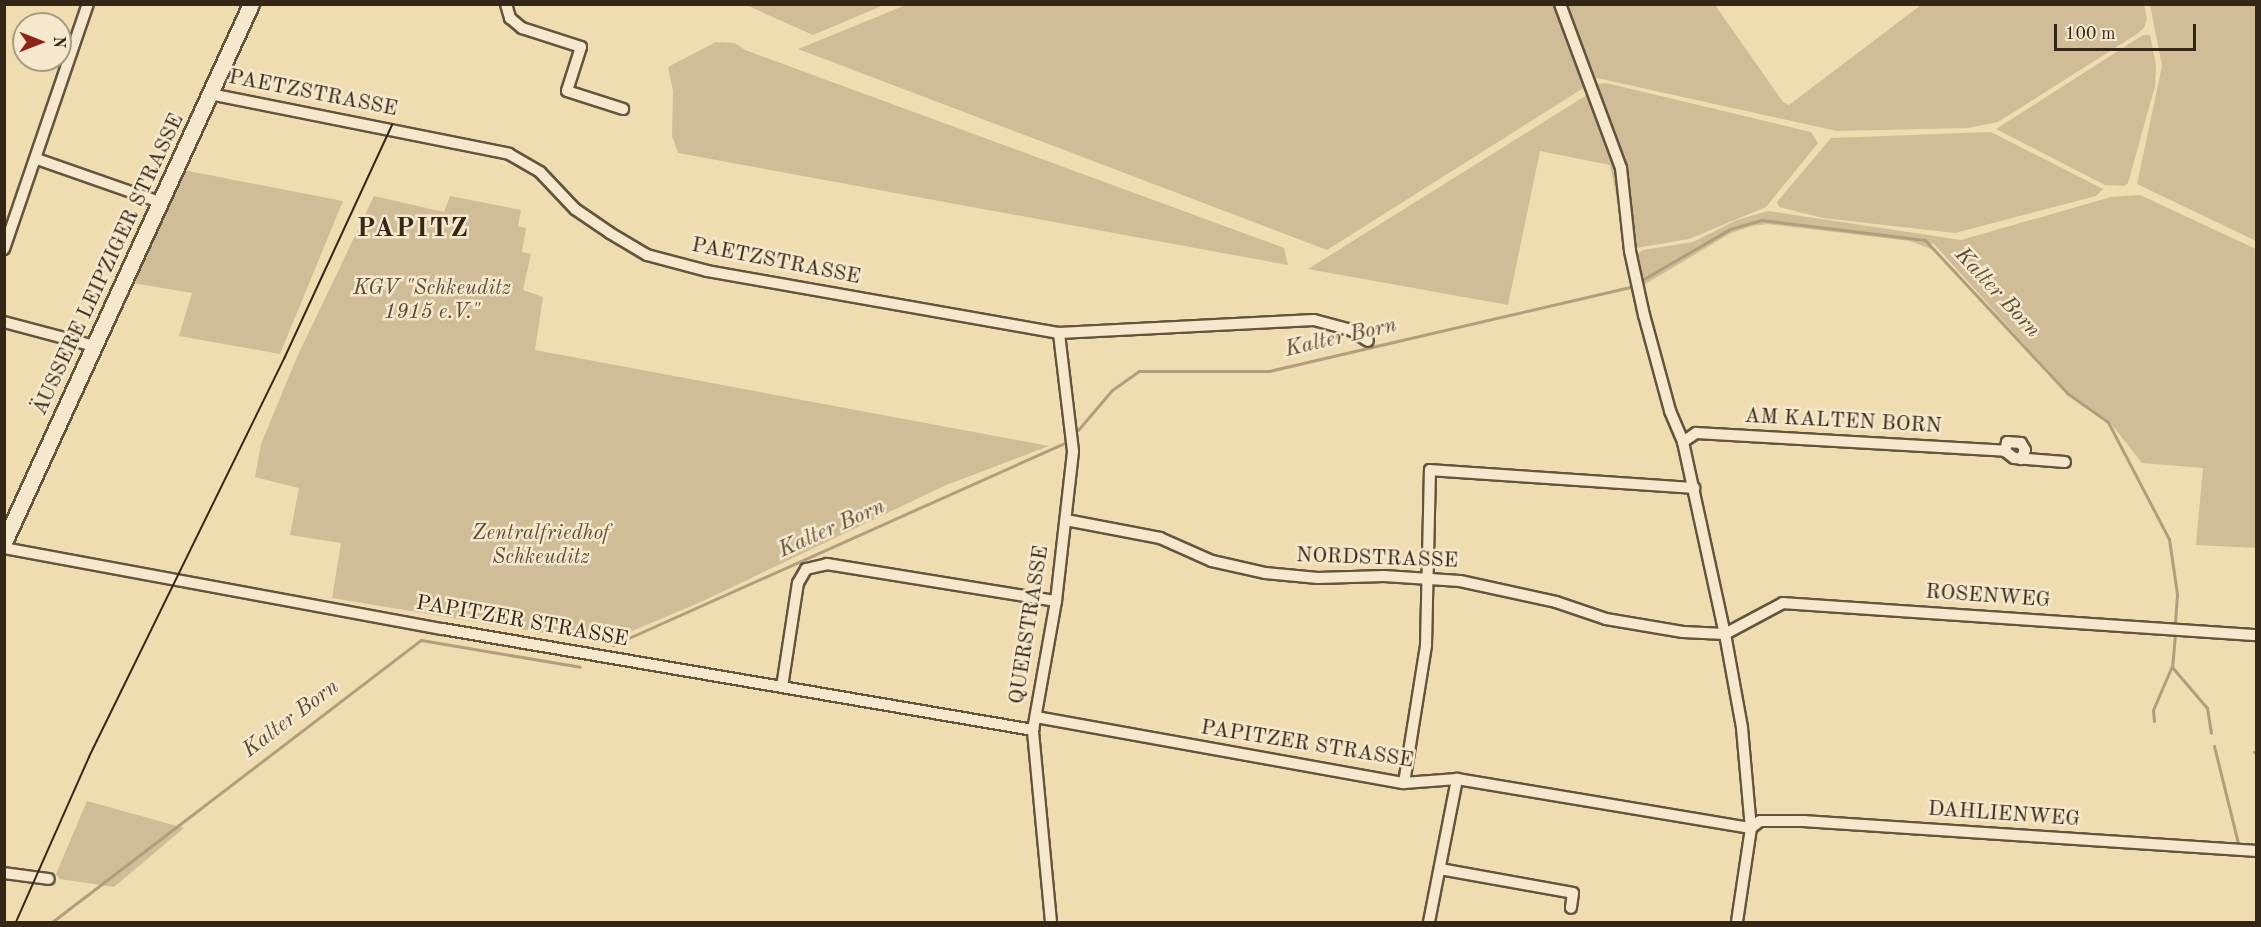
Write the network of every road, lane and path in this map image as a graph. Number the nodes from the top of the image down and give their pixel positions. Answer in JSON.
{"nodes":[{"id":1,"x":88,"y":4,"type":"edge"},
{"id":2,"x":251,"y":4,"type":"edge"},
{"id":3,"x":506,"y":4,"type":"edge"},
{"id":4,"x":1560,"y":4,"type":"edge"},
{"id":5,"x":210,"y":94,"type":"junction"},
{"id":6,"x":623,"y":109,"type":"dead end"},
{"id":7,"x":36,"y":159,"type":"junction"},
{"id":8,"x":160,"y":202,"type":"junction"},
{"id":9,"x":4,"y":249,"type":"edge"},
{"id":10,"x":4,"y":322,"type":"edge"},
{"id":11,"x":1059,"y":333,"type":"junction"},
{"id":12,"x":1368,"y":341,"type":"dead end"},
{"id":13,"x":94,"y":346,"type":"junction"},
{"id":14,"x":1683,"y":442,"type":"junction"},
{"id":15,"x":2065,"y":462,"type":"dead end"},
{"id":16,"x":1694,"y":488,"type":"junction"},
{"id":17,"x":1066,"y":520,"type":"junction"},
{"id":18,"x":4,"y":542,"type":"edge"},
{"id":19,"x":4,"y":548,"type":"edge"},
{"id":20,"x":1427,"y":578,"type":"junction"},
{"id":21,"x":1056,"y":601,"type":"junction"},
{"id":22,"x":1725,"y":634,"type":"junction"},
{"id":23,"x":2256,"y":635,"type":"edge"},
{"id":24,"x":782,"y":687,"type":"junction"},
{"id":25,"x":1036,"y":717,"type":"junction"},
{"id":26,"x":1033,"y":730,"type":"junction"},
{"id":27,"x":1457,"y":779,"type":"junction"},
{"id":28,"x":1404,"y":783,"type":"junction"},
{"id":29,"x":1751,"y":828,"type":"junction"},
{"id":30,"x":2256,"y":851,"type":"edge"},
{"id":31,"x":1440,"y":869,"type":"junction"},
{"id":32,"x":4,"y":873,"type":"edge"},
{"id":33,"x":49,"y":879,"type":"dead end"},
{"id":34,"x":1570,"y":908,"type":"dead end"},
{"id":35,"x":1051,"y":922,"type":"edge"},
{"id":36,"x":1429,"y":922,"type":"edge"},
{"id":37,"x":1737,"y":922,"type":"edge"}],
"edges":[{"from":1,"to":7,"type":"street"},
{"from":2,"to":5,"type":"street","name":"ÄUSSERE LEIPZIGER STRASSE"},
{"from":3,"to":6,"type":"street"},
{"from":4,"to":14,"type":"street"},
{"from":5,"to":8,"type":"street","name":"ÄUSSERE LEIPZIGER STRASSE"},
{"from":5,"to":11,"type":"street","name":"PAETZSTRASSE"},
{"from":7,"to":8,"type":"street"},
{"from":7,"to":9,"type":"street"},
{"from":8,"to":13,"type":"street","name":"ÄUSSERE LEIPZIGER STRASSE"},
{"from":10,"to":13,"type":"street"},
{"from":11,"to":12,"type":"street","name":"PAETZSTRASSE"},
{"from":11,"to":17,"type":"street","name":"QUERSTRASSE"},
{"from":13,"to":18,"type":"street","name":"ÄUSSERE LEIPZIGER STRASSE"},
{"from":14,"to":15,"type":"street","name":"AM KALTEN BORN"},
{"from":14,"to":16,"type":"street"},
{"from":16,"to":20,"type":"street"},
{"from":16,"to":22,"type":"street"},
{"from":17,"to":20,"type":"street","name":"NORDSTRASSE"},
{"from":17,"to":21,"type":"street","name":"QUERSTRASSE"},
{"from":19,"to":24,"type":"street","name":"PAPITZER STRASSE"},
{"from":20,"to":22,"type":"street","name":"NORDSTRASSE"},
{"from":20,"to":28,"type":"street"},
{"from":21,"to":24,"type":"street"},
{"from":21,"to":25,"type":"street","name":"QUERSTRASSE"},
{"from":22,"to":23,"type":"street","name":"ROSENWEG"},
{"from":22,"to":29,"type":"street"},
{"from":24,"to":26,"type":"street","name":"PAPITZER STRASSE"},
{"from":25,"to":26,"type":"street","name":"QUERSTRASSE"},
{"from":25,"to":28,"type":"street","name":"PAPITZER STRASSE"},
{"from":26,"to":35,"type":"street","name":"QUERSTRASSE"},
{"from":27,"to":28,"type":"street","name":"PAPITZER STRASSE"},
{"from":27,"to":29,"type":"street","name":"PAPITZER STRASSE"},
{"from":27,"to":31,"type":"street"},
{"from":29,"to":30,"type":"street","name":"DAHLIENWEG"},
{"from":29,"to":37,"type":"street"},
{"from":31,"to":34,"type":"street"},
{"from":31,"to":36,"type":"street"},
{"from":32,"to":33,"type":"street"}]}
